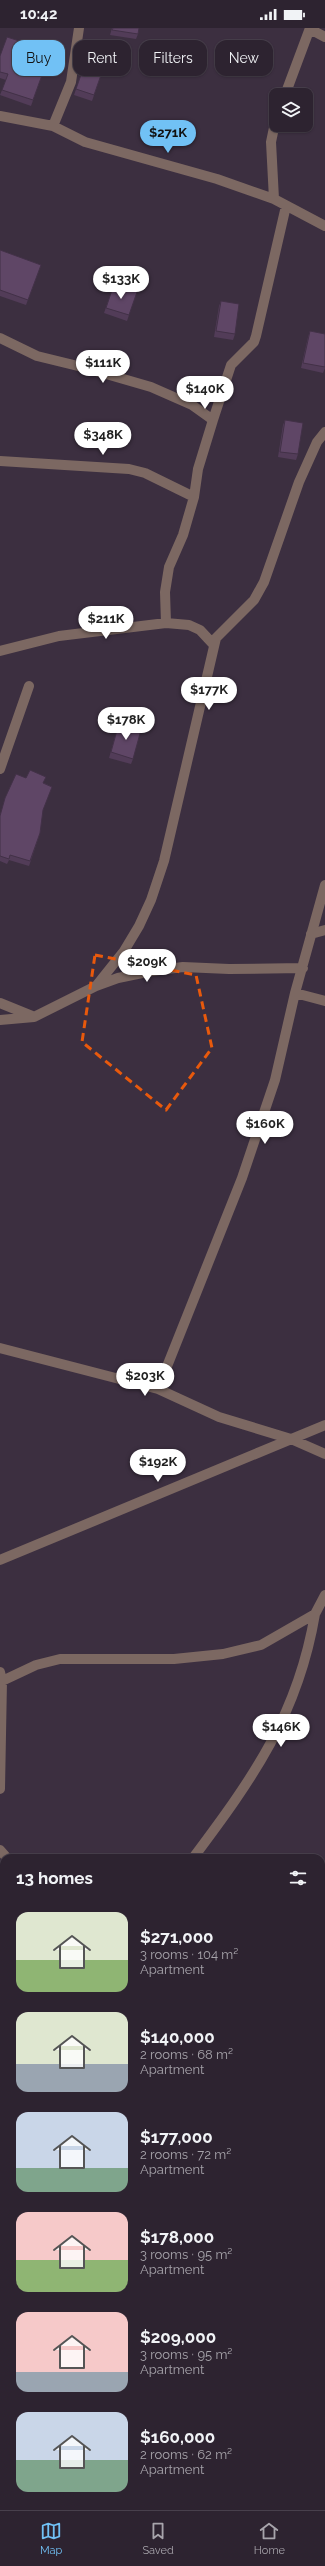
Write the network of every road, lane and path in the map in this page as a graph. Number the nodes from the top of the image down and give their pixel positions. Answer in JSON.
{"nodes":[{"id":1,"x":79,"y":28,"type":"edge"},
{"id":2,"x":310,"y":28,"type":"edge"},
{"id":3,"x":325,"y":36,"type":"edge"},
{"id":4,"x":288,"y":88,"type":"edge"},
{"id":5,"x":0,"y":116,"type":"edge"},
{"id":6,"x":53,"y":126,"type":"junction"},
{"id":7,"x":273,"y":132,"type":"edge"},
{"id":8,"x":274,"y":199,"type":"junction"},
{"id":9,"x":286,"y":206,"type":"junction"},
{"id":10,"x":325,"y":226,"type":"edge"},
{"id":11,"x":0,"y":338,"type":"edge"},
{"id":12,"x":213,"y":420,"type":"junction"},
{"id":13,"x":325,"y":432,"type":"edge"},
{"id":14,"x":0,"y":461,"type":"edge"},
{"id":15,"x":194,"y":497,"type":"junction"},
{"id":16,"x":166,"y":623,"type":"junction"},
{"id":17,"x":214,"y":646,"type":"junction"},
{"id":18,"x":0,"y":651,"type":"edge"},
{"id":19,"x":28,"y":686,"type":"dead end"},
{"id":20,"x":0,"y":769,"type":"edge"},
{"id":21,"x":325,"y":885,"type":"edge"},
{"id":22,"x":325,"y":930,"type":"edge"},
{"id":23,"x":311,"y":934,"type":"junction"},
{"id":24,"x":303,"y":968,"type":"junction"},
{"id":25,"x":96,"y":986,"type":"junction"},
{"id":26,"x":295,"y":993,"type":"junction"},
{"id":27,"x":325,"y":1001,"type":"edge"},
{"id":28,"x":0,"y":1002,"type":"edge"},
{"id":29,"x":34,"y":1017,"type":"junction"},
{"id":30,"x":0,"y":1020,"type":"edge"},
{"id":31,"x":0,"y":1348,"type":"edge"},
{"id":32,"x":158,"y":1389,"type":"junction"},
{"id":33,"x":325,"y":1425,"type":"edge"},
{"id":34,"x":291,"y":1439,"type":"junction"},
{"id":35,"x":325,"y":1454,"type":"edge"},
{"id":36,"x":0,"y":1560,"type":"edge"},
{"id":37,"x":325,"y":1595,"type":"edge"},
{"id":38,"x":316,"y":1614,"type":"junction"},
{"id":39,"x":1,"y":1677,"type":"edge"},
{"id":40,"x":0,"y":1788,"type":"edge"},
{"id":41,"x":196,"y":1854,"type":"edge"}],
"edges":[{"from":1,"to":6,"type":"street"},
{"from":2,"to":3,"type":"street"},
{"from":2,"to":4,"type":"street"},
{"from":5,"to":6,"type":"street"},
{"from":6,"to":8,"type":"street"},
{"from":7,"to":8,"type":"street"},
{"from":8,"to":9,"type":"street"},
{"from":9,"to":10,"type":"street"},
{"from":9,"to":12,"type":"street"},
{"from":11,"to":12,"type":"street"},
{"from":12,"to":15,"type":"street"},
{"from":13,"to":17,"type":"street"},
{"from":14,"to":15,"type":"street"},
{"from":15,"to":16,"type":"street"},
{"from":16,"to":17,"type":"street"},
{"from":16,"to":18,"type":"street"},
{"from":17,"to":25,"type":"street"},
{"from":19,"to":20,"type":"street"},
{"from":21,"to":23,"type":"street"},
{"from":22,"to":23,"type":"street"},
{"from":23,"to":24,"type":"street"},
{"from":24,"to":25,"type":"street"},
{"from":24,"to":26,"type":"street"},
{"from":25,"to":29,"type":"street"},
{"from":26,"to":27,"type":"street"},
{"from":26,"to":32,"type":"street"},
{"from":28,"to":29,"type":"street"},
{"from":29,"to":30,"type":"street"},
{"from":31,"to":32,"type":"street"},
{"from":32,"to":34,"type":"street"},
{"from":33,"to":34,"type":"street"},
{"from":34,"to":35,"type":"street"},
{"from":34,"to":36,"type":"street"},
{"from":37,"to":38,"type":"street"},
{"from":38,"to":39,"type":"street"},
{"from":38,"to":41,"type":"street"},
{"from":39,"to":40,"type":"street"}]}
